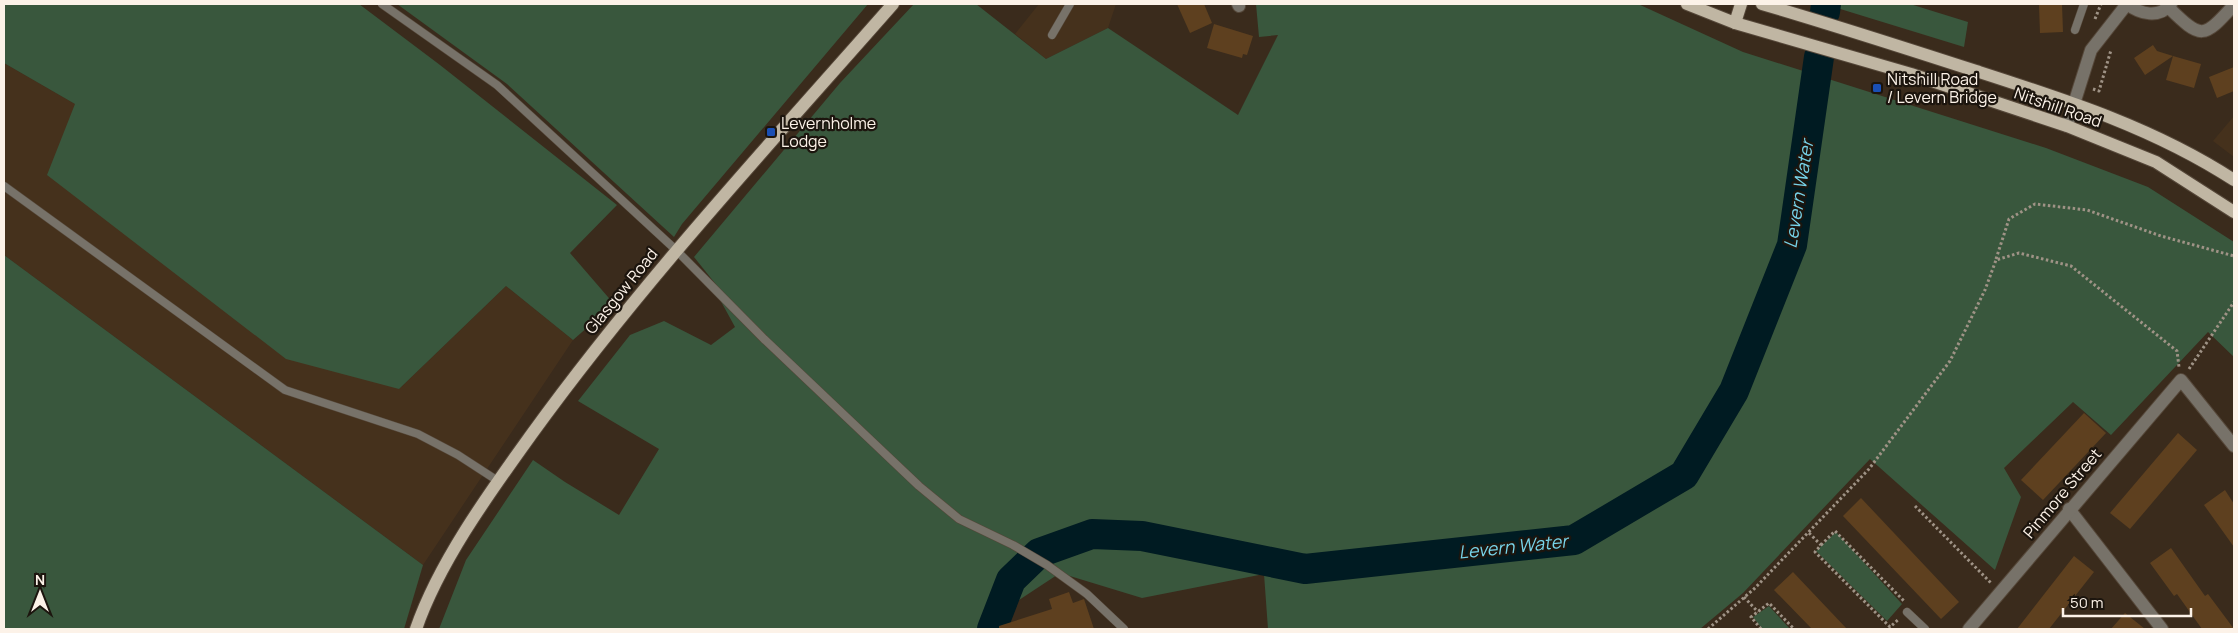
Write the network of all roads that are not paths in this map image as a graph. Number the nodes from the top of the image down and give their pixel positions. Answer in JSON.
{"nodes":[{"id":1,"x":382,"y":4,"type":"edge"},
{"id":2,"x":893,"y":4,"type":"edge"},
{"id":3,"x":1070,"y":4,"type":"edge"},
{"id":4,"x":1687,"y":4,"type":"edge"},
{"id":5,"x":1742,"y":4,"type":"edge"},
{"id":6,"x":1762,"y":4,"type":"edge"},
{"id":7,"x":2084,"y":4,"type":"edge"},
{"id":8,"x":2127,"y":4,"type":"edge"},
{"id":9,"x":2234,"y":5,"type":"edge"},
{"id":10,"x":2169,"y":6,"type":"edge"},
{"id":11,"x":1735,"y":23,"type":"junction"},
{"id":12,"x":2075,"y":30,"type":"dead end"},
{"id":13,"x":1052,"y":35,"type":"dead end"},
{"id":14,"x":2075,"y":102,"type":"junction"},
{"id":15,"x":2067,"y":126,"type":"junction"},
{"id":16,"x":2234,"y":180,"type":"edge"},
{"id":17,"x":4,"y":186,"type":"edge"},
{"id":18,"x":2234,"y":212,"type":"edge"},
{"id":19,"x":676,"y":250,"type":"junction"},
{"id":20,"x":2234,"y":446,"type":"edge"},
{"id":21,"x":498,"y":481,"type":"junction"},
{"id":22,"x":2069,"y":509,"type":"junction"},
{"id":23,"x":1907,"y":612,"type":"road end"},
{"id":24,"x":416,"y":629,"type":"edge"},
{"id":25,"x":1124,"y":629,"type":"edge"},
{"id":26,"x":1925,"y":629,"type":"edge"},
{"id":27,"x":1969,"y":629,"type":"edge"},
{"id":28,"x":2162,"y":629,"type":"edge"}],
"edges":[{"from":1,"to":19,"type":"lane"},
{"from":2,"to":19,"type":"main road","name":"Glasgow Road"},
{"from":3,"to":13,"type":"lane"},
{"from":4,"to":11,"type":"main road","name":"Nitshill Road"},
{"from":5,"to":11,"type":"main road"},
{"from":6,"to":14,"type":"main road","name":"Nitshill Road"},
{"from":7,"to":12,"type":"lane"},
{"from":8,"to":10,"type":"street"},
{"from":8,"to":14,"type":"street"},
{"from":9,"to":10,"type":"street"},
{"from":11,"to":15,"type":"main road","name":"Nitshill Road"},
{"from":14,"to":15,"type":"street"},
{"from":14,"to":16,"type":"main road","name":"Nitshill Road"},
{"from":15,"to":18,"type":"main road","name":"Nitshill Road"},
{"from":17,"to":21,"type":"lane"},
{"from":19,"to":21,"type":"main road","name":"Glasgow Road"},
{"from":19,"to":25,"type":"lane"},
{"from":20,"to":22,"type":"street","name":"Pinmore Street"},
{"from":21,"to":24,"type":"main road","name":"Glasgow Road"},
{"from":22,"to":27,"type":"street","name":"Pinmore Street"},
{"from":22,"to":28,"type":"street"},
{"from":23,"to":26,"type":"lane"}]}
